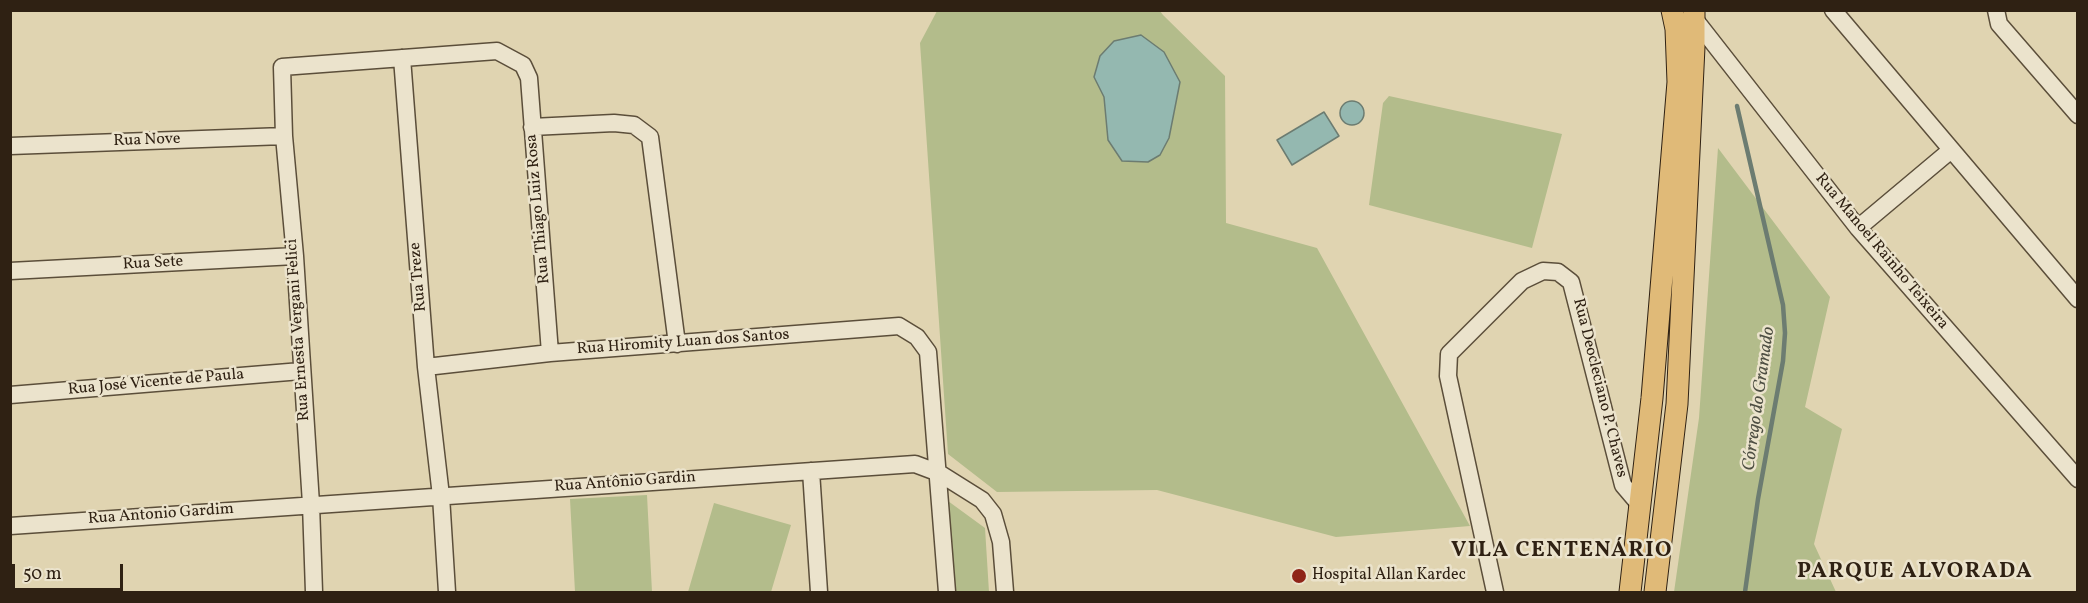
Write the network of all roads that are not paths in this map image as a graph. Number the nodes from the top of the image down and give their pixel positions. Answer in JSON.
{"nodes":[{"id":1,"x":1672,"y":10,"type":"edge"},
{"id":2,"x":1833,"y":10,"type":"edge"},
{"id":3,"x":1996,"y":10,"type":"edge"},
{"id":4,"x":1693,"y":14,"type":"edge"},
{"id":5,"x":402,"y":58,"type":"junction"},
{"id":6,"x":2078,"y":115,"type":"edge"},
{"id":7,"x":532,"y":127,"type":"junction"},
{"id":8,"x":284,"y":136,"type":"junction"},
{"id":9,"x":10,"y":146,"type":"edge"},
{"id":10,"x":1951,"y":150,"type":"junction"},
{"id":11,"x":1858,"y":228,"type":"junction"},
{"id":12,"x":295,"y":256,"type":"junction"},
{"id":13,"x":10,"y":272,"type":"edge"},
{"id":14,"x":2078,"y":299,"type":"edge"},
{"id":15,"x":677,"y":344,"type":"junction"},
{"id":16,"x":550,"y":353,"type":"junction"},
{"id":17,"x":426,"y":367,"type":"junction"},
{"id":18,"x":301,"y":371,"type":"junction"},
{"id":19,"x":10,"y":395,"type":"edge"},
{"id":20,"x":811,"y":471,"type":"junction"},
{"id":21,"x":939,"y":473,"type":"junction"},
{"id":22,"x":2078,"y":479,"type":"edge"},
{"id":23,"x":441,"y":496,"type":"junction"},
{"id":24,"x":310,"y":504,"type":"junction"},
{"id":25,"x":1640,"y":505,"type":"junction"},
{"id":26,"x":10,"y":526,"type":"edge"},
{"id":27,"x":314,"y":592,"type":"edge"},
{"id":28,"x":447,"y":592,"type":"edge"},
{"id":29,"x":819,"y":592,"type":"edge"},
{"id":30,"x":947,"y":592,"type":"edge"},
{"id":31,"x":1005,"y":592,"type":"edge"},
{"id":32,"x":1496,"y":592,"type":"edge"},
{"id":33,"x":1630,"y":592,"type":"edge"},
{"id":34,"x":1655,"y":592,"type":"edge"}],
"edges":[{"from":1,"to":25,"type":"main road"},
{"from":2,"to":10,"type":"street"},
{"from":3,"to":6,"type":"street"},
{"from":4,"to":11,"type":"street","name":"Rua Manoel Rainho Teixeira"},
{"from":4,"to":34,"type":"main road"},
{"from":5,"to":7,"type":"street","name":"Rua Thiago Luiz Rosa"},
{"from":5,"to":8,"type":"street","name":"Rua Ernesta Vergani Felici"},
{"from":5,"to":17,"type":"street","name":"Rua Treze"},
{"from":7,"to":15,"type":"street"},
{"from":7,"to":16,"type":"street","name":"Rua Thiago Luiz Rosa"},
{"from":8,"to":9,"type":"street","name":"Rua Nove"},
{"from":8,"to":12,"type":"street","name":"Rua Ernesta Vergani Felici"},
{"from":10,"to":11,"type":"street"},
{"from":10,"to":14,"type":"street"},
{"from":11,"to":22,"type":"street","name":"Rua Manoel Rainho Teixeira"},
{"from":12,"to":13,"type":"street","name":"Rua Sete"},
{"from":12,"to":18,"type":"street","name":"Rua Ernesta Vergani Felici"},
{"from":15,"to":16,"type":"street","name":"Rua Hiromity Luan dos Santos"},
{"from":15,"to":21,"type":"street","name":"Rua Hiromity Luan dos Santos"},
{"from":16,"to":17,"type":"street","name":"Rua Hiromity Luan dos Santos"},
{"from":17,"to":23,"type":"street","name":"Rua Treze"},
{"from":18,"to":19,"type":"street","name":"Rua José Vicente de Paula"},
{"from":18,"to":24,"type":"street","name":"Rua Ernesta Vergani Felici"},
{"from":20,"to":21,"type":"street","name":"Rua Antônio Gardin"},
{"from":20,"to":23,"type":"street","name":"Rua Antônio Gardin"},
{"from":20,"to":29,"type":"street"},
{"from":21,"to":30,"type":"street"},
{"from":21,"to":31,"type":"street","name":"Rua Antônio Gardin"},
{"from":23,"to":24,"type":"street","name":"Rua Antônio Gardin"},
{"from":23,"to":28,"type":"street","name":"Rua Treze"},
{"from":24,"to":26,"type":"street","name":"Rua Antonio Gardim"},
{"from":24,"to":27,"type":"street","name":"Rua Ernesta Vergani Felici"},
{"from":25,"to":32,"type":"street","name":"Rua Deocleciano P. Chaves"},
{"from":25,"to":33,"type":"main road"}]}
